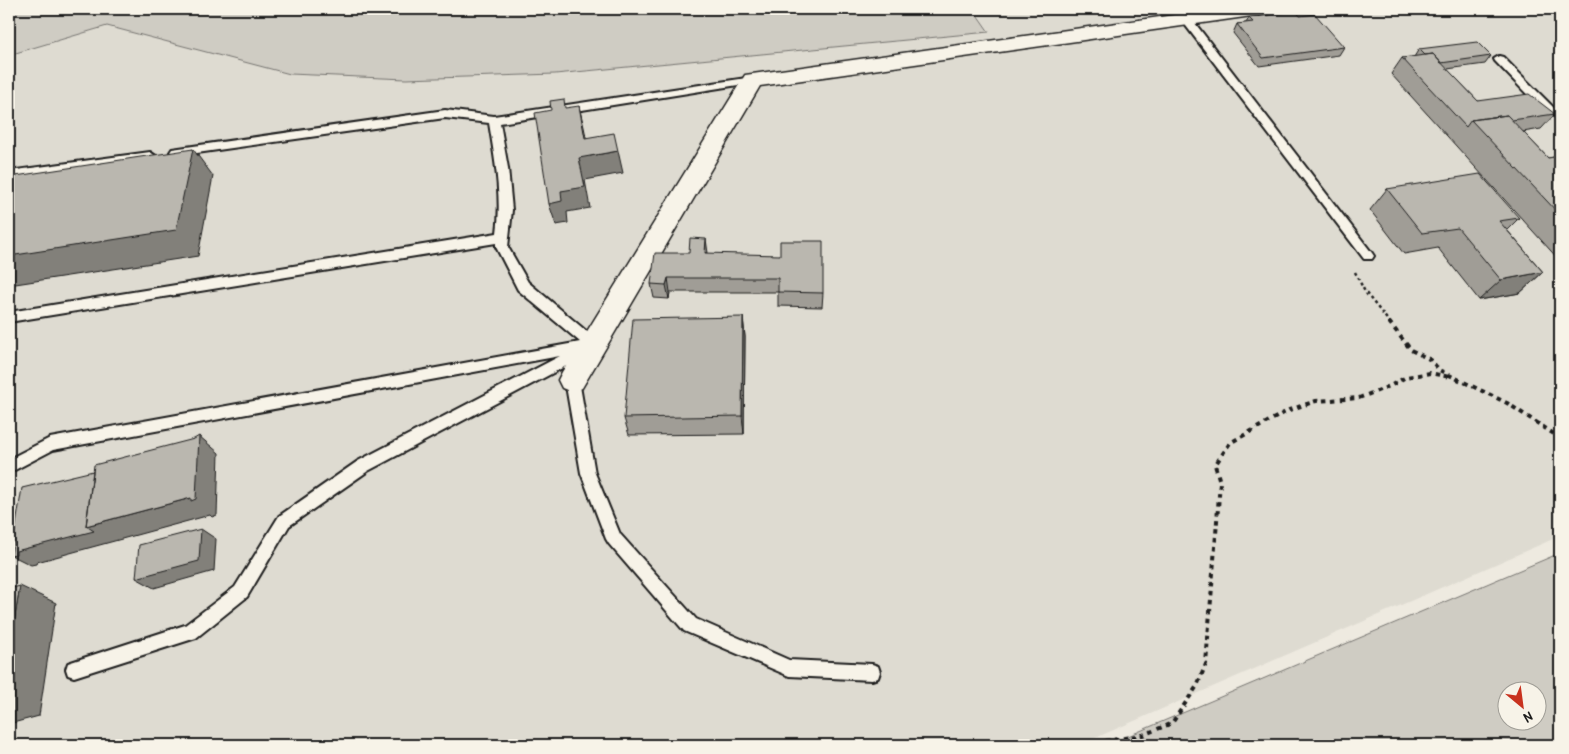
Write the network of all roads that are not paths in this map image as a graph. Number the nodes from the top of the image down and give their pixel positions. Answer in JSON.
{"nodes":[{"id":1,"x":1259,"y":9,"type":"edge"},
{"id":2,"x":1187,"y":20,"type":"junction"},
{"id":3,"x":1498,"y":59,"type":"dead end"},
{"id":4,"x":753,"y":80,"type":"junction"},
{"id":5,"x":1556,"y":112,"type":"edge"},
{"id":6,"x":494,"y":120,"type":"junction"},
{"id":7,"x":1560,"y":121,"type":"edge"},
{"id":8,"x":9,"y":176,"type":"edge"},
{"id":9,"x":504,"y":237,"type":"junction"},
{"id":10,"x":1368,"y":256,"type":"dead end"},
{"id":11,"x":9,"y":317,"type":"edge"},
{"id":12,"x":593,"y":345,"type":"junction"},
{"id":13,"x":572,"y":380,"type":"joint"},
{"id":14,"x":9,"y":466,"type":"edge"},
{"id":15,"x":74,"y":668,"type":"dead end"},
{"id":16,"x":872,"y":672,"type":"dead end"}],
"edges":[{"from":1,"to":2,"type":"street"},
{"from":2,"to":4,"type":"street"},
{"from":2,"to":10,"type":"lane"},
{"from":3,"to":5,"type":"lane"},
{"from":4,"to":6,"type":"lane"},
{"from":4,"to":12,"type":"street"},
{"from":5,"to":7,"type":"lane"},
{"from":6,"to":8,"type":"lane"},
{"from":6,"to":9,"type":"lane"},
{"from":9,"to":11,"type":"lane"},
{"from":9,"to":12,"type":"lane"},
{"from":12,"to":13,"type":"street"},
{"from":12,"to":14,"type":"lane"},
{"from":12,"to":15,"type":"lane"},
{"from":13,"to":16,"type":"lane"}]}
